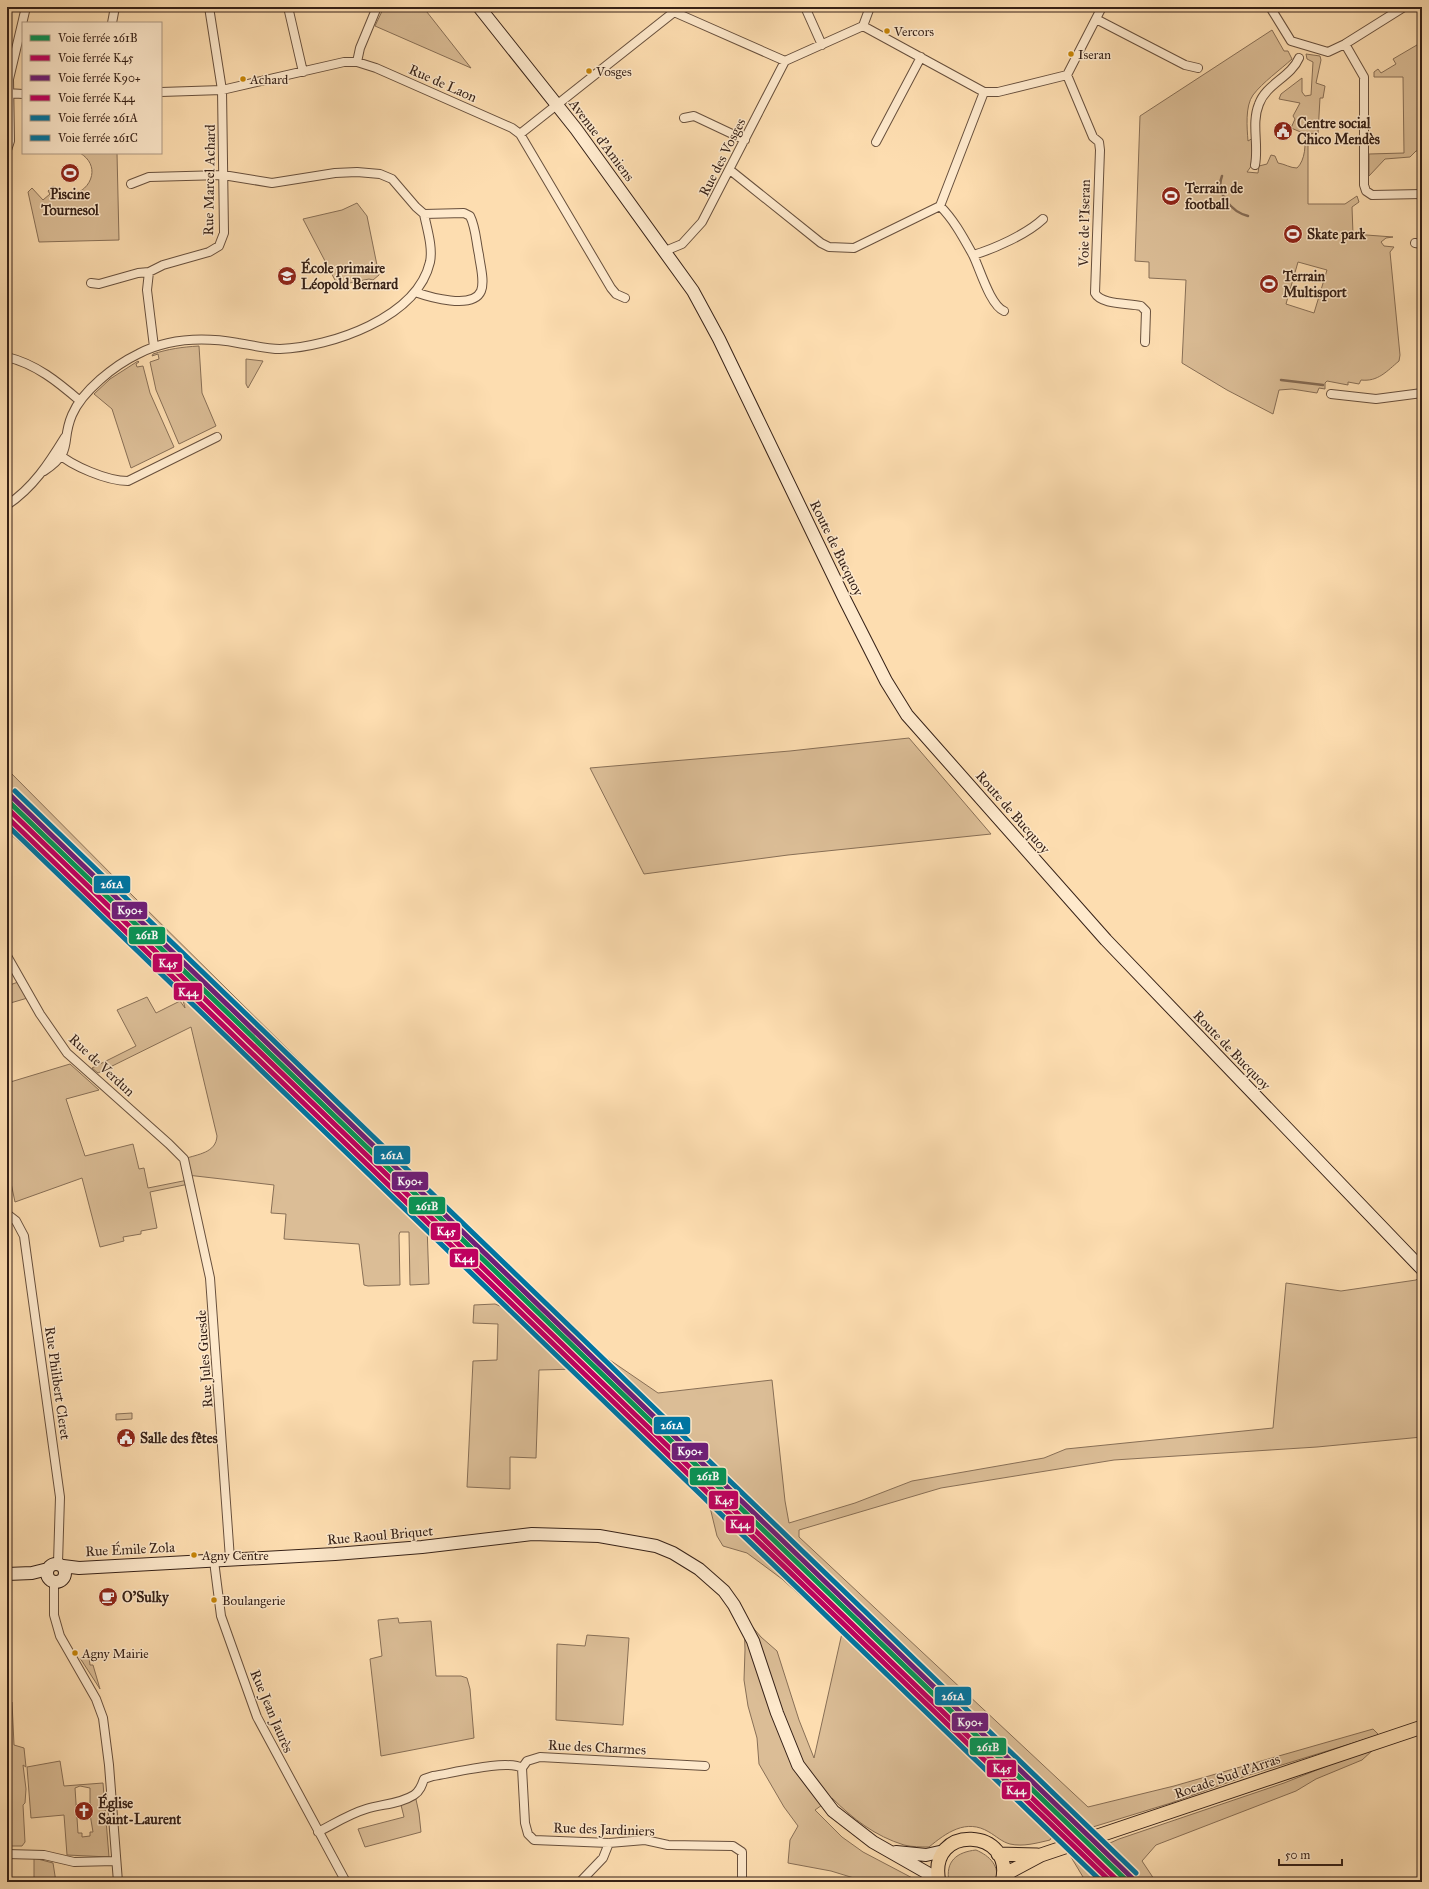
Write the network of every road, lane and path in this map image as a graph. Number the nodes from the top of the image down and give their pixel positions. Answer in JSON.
{"nodes":[{"id":1,"x":26,"y":7,"type":"edge"},
{"id":2,"x":115,"y":7,"type":"edge"},
{"id":3,"x":209,"y":7,"type":"edge"},
{"id":4,"x":288,"y":7,"type":"edge"},
{"id":5,"x":377,"y":7,"type":"edge"},
{"id":6,"x":479,"y":7,"type":"edge"},
{"id":7,"x":805,"y":7,"type":"edge"},
{"id":8,"x":870,"y":7,"type":"edge"},
{"id":9,"x":1102,"y":7,"type":"edge"},
{"id":10,"x":1270,"y":7,"type":"edge"},
{"id":11,"x":1404,"y":7,"type":"edge"},
{"id":12,"x":674,"y":9,"type":"edge"},
{"id":13,"x":1096,"y":19,"type":"junction"},
{"id":14,"x":22,"y":22,"type":"edge"},
{"id":15,"x":112,"y":22,"type":"edge"},
{"id":16,"x":22,"y":24,"type":"edge"},
{"id":17,"x":863,"y":26,"type":"junction"},
{"id":18,"x":1345,"y":44,"type":"junction"},
{"id":19,"x":822,"y":45,"type":"junction"},
{"id":20,"x":921,"y":57,"type":"junction"},
{"id":21,"x":1298,"y":58,"type":"dead end"},
{"id":22,"x":785,"y":61,"type":"junction"},
{"id":23,"x":357,"y":62,"type":"junction"},
{"id":24,"x":1198,"y":68,"type":"dead end"},
{"id":25,"x":303,"y":72,"type":"junction"},
{"id":26,"x":1067,"y":75,"type":"junction"},
{"id":27,"x":222,"y":90,"type":"junction"},
{"id":28,"x":162,"y":92,"type":"edge"},
{"id":29,"x":984,"y":92,"type":"junction"},
{"id":30,"x":22,"y":94,"type":"edge"},
{"id":31,"x":8,"y":96,"type":"edge"},
{"id":32,"x":557,"y":104,"type":"junction"},
{"id":33,"x":684,"y":118,"type":"dead end"},
{"id":34,"x":520,"y":134,"type":"junction"},
{"id":35,"x":745,"y":140,"type":"junction"},
{"id":36,"x":876,"y":142,"type":"dead end"},
{"id":37,"x":7,"y":150,"type":"edge"},
{"id":38,"x":1255,"y":165,"type":"dead end"},
{"id":39,"x":730,"y":170,"type":"junction"},
{"id":40,"x":223,"y":175,"type":"junction"},
{"id":41,"x":131,"y":184,"type":"dead end"},
{"id":42,"x":1422,"y":194,"type":"edge"},
{"id":43,"x":940,"y":206,"type":"junction"},
{"id":44,"x":424,"y":214,"type":"junction"},
{"id":45,"x":1043,"y":219,"type":"dead end"},
{"id":46,"x":665,"y":251,"type":"junction"},
{"id":47,"x":973,"y":255,"type":"junction"},
{"id":48,"x":149,"y":272,"type":"junction"},
{"id":49,"x":92,"y":283,"type":"dead end"},
{"id":50,"x":415,"y":292,"type":"junction"},
{"id":51,"x":696,"y":295,"type":"joint"},
{"id":52,"x":625,"y":298,"type":"dead end"},
{"id":53,"x":1004,"y":311,"type":"dead end"},
{"id":54,"x":1145,"y":342,"type":"dead end"},
{"id":55,"x":154,"y":347,"type":"junction"},
{"id":56,"x":7,"y":358,"type":"edge"},
{"id":57,"x":1422,"y":393,"type":"edge"},
{"id":58,"x":1331,"y":394,"type":"dead end"},
{"id":59,"x":80,"y":401,"type":"junction"},
{"id":60,"x":217,"y":437,"type":"dead end"},
{"id":61,"x":60,"y":454,"type":"junction"},
{"id":62,"x":7,"y":505,"type":"edge"},
{"id":63,"x":7,"y":956,"type":"edge"},
{"id":64,"x":184,"y":1159,"type":"joint"},
{"id":65,"x":7,"y":1214,"type":"edge"},
{"id":66,"x":1422,"y":1269,"type":"edge"},
{"id":67,"x":230,"y":1560,"type":"junction"},
{"id":68,"x":214,"y":1561,"type":"junction"},
{"id":69,"x":56,"y":1572,"type":"junction"},
{"id":70,"x":7,"y":1574,"type":"edge"},
{"id":71,"x":1422,"y":1727,"type":"edge"},
{"id":72,"x":705,"y":1766,"type":"dead end"},
{"id":73,"x":522,"y":1768,"type":"junction"},
{"id":74,"x":318,"y":1832,"type":"junction"},
{"id":75,"x":609,"y":1842,"type":"junction"},
{"id":76,"x":944,"y":1851,"type":"junction"},
{"id":77,"x":893,"y":1852,"type":"junction"},
{"id":78,"x":7,"y":1854,"type":"edge"},
{"id":79,"x":998,"y":1854,"type":"junction"},
{"id":80,"x":1041,"y":1855,"type":"junction"},
{"id":81,"x":115,"y":1861,"type":"junction"},
{"id":82,"x":938,"y":1880,"type":"edge"},
{"id":83,"x":1002,"y":1880,"type":"edge"},
{"id":84,"x":118,"y":1882,"type":"edge"},
{"id":85,"x":346,"y":1882,"type":"edge"},
{"id":86,"x":580,"y":1882,"type":"edge"},
{"id":87,"x":742,"y":1882,"type":"edge"}],
"edges":[{"from":1,"to":14,"type":"street"},
{"from":2,"to":15,"type":"street"},
{"from":3,"to":27,"type":"street","name":"Rue Marcel Achard"},
{"from":4,"to":25,"type":"street"},
{"from":5,"to":23,"type":"street"},
{"from":6,"to":32,"type":"main road","name":"Avenue d'Amiens"},
{"from":7,"to":19,"type":"street"},
{"from":8,"to":17,"type":"street"},
{"from":9,"to":13,"type":"street"},
{"from":10,"to":18,"type":"street"},
{"from":11,"to":18,"type":"street"},
{"from":12,"to":22,"type":"street"},
{"from":12,"to":32,"type":"street"},
{"from":13,"to":24,"type":"street"},
{"from":13,"to":26,"type":"street"},
{"from":16,"to":31,"type":"street"},
{"from":17,"to":19,"type":"street"},
{"from":17,"to":20,"type":"street"},
{"from":18,"to":42,"type":"street"},
{"from":19,"to":22,"type":"street"},
{"from":20,"to":29,"type":"street"},
{"from":20,"to":36,"type":"street"},
{"from":21,"to":38,"type":"street"},
{"from":22,"to":35,"type":"street","name":"Rue des Vosges"},
{"from":23,"to":25,"type":"street","name":"Rue de Laon"},
{"from":23,"to":34,"type":"street","name":"Rue de Laon"},
{"from":25,"to":27,"type":"street","name":"Rue de Laon"},
{"from":26,"to":29,"type":"street"},
{"from":26,"to":54,"type":"street","name":"Voie de l'Iseran"},
{"from":27,"to":28,"type":"street","name":"Rue de Laon"},
{"from":27,"to":40,"type":"street","name":"Rue Marcel Achard"},
{"from":29,"to":43,"type":"street"},
{"from":30,"to":31,"type":"street"},
{"from":31,"to":37,"type":"street"},
{"from":32,"to":34,"type":"street"},
{"from":32,"to":46,"type":"main road","name":"Avenue d'Amiens"},
{"from":33,"to":35,"type":"street"},
{"from":34,"to":52,"type":"street","name":"Rue de Laon"},
{"from":35,"to":39,"type":"street","name":"Rue des Vosges"},
{"from":39,"to":43,"type":"street"},
{"from":39,"to":46,"type":"street","name":"Rue des Vosges"},
{"from":40,"to":41,"type":"street"},
{"from":40,"to":44,"type":"street"},
{"from":40,"to":48,"type":"street","name":"Rue Marcel Achard"},
{"from":43,"to":47,"type":"street"},
{"from":44,"to":50,"type":"street"},
{"from":44,"to":50,"type":"street"},
{"from":45,"to":47,"type":"street"},
{"from":46,"to":51,"type":"main road","name":"Avenue d'Amiens"},
{"from":47,"to":53,"type":"street"},
{"from":48,"to":49,"type":"street","name":"Rue Marcel Achard"},
{"from":48,"to":55,"type":"street"},
{"from":50,"to":55,"type":"street"},
{"from":51,"to":66,"type":"main road","name":"Route de Bucquoy"},
{"from":55,"to":59,"type":"street"},
{"from":56,"to":59,"type":"street"},
{"from":57,"to":58,"type":"street"},
{"from":59,"to":61,"type":"street"},
{"from":60,"to":61,"type":"street"},
{"from":61,"to":62,"type":"street"},
{"from":63,"to":64,"type":"street","name":"Rue de Verdun"},
{"from":64,"to":67,"type":"street","name":"Rue Jules Guesde"},
{"from":65,"to":69,"type":"street","name":"Rue Philibert Cleret"},
{"from":67,"to":68,"type":"main road","name":"Rue Émile Zola"},
{"from":67,"to":77,"type":"main road","name":"Rue Raoul Briquet"},
{"from":68,"to":69,"type":"main road","name":"Rue Émile Zola"},
{"from":68,"to":74,"type":"street","name":"Rue Jean Jaurès"},
{"from":69,"to":70,"type":"main road","name":"Rue Émile Zola"},
{"from":69,"to":81,"type":"street","name":"Rue Philibert Cleret"},
{"from":71,"to":80,"type":"main road","name":"Rocade Sud d'Arras"},
{"from":72,"to":73,"type":"street","name":"Rue des Charmes"},
{"from":73,"to":74,"type":"street"},
{"from":73,"to":75,"type":"street","name":"Rue des Jardiniers"},
{"from":74,"to":85,"type":"street","name":"Rue Jean Jaurès"},
{"from":75,"to":86,"type":"street"},
{"from":75,"to":87,"type":"street","name":"Rue des Jardiniers"},
{"from":76,"to":77,"type":"main road"},
{"from":76,"to":79,"type":"main road"},
{"from":76,"to":82,"type":"main road"},
{"from":77,"to":82,"type":"main road","name":"Rue Raoul Briquet"},
{"from":78,"to":81,"type":"street"},
{"from":79,"to":80,"type":"main road","name":"Rocade Sud d'Arras"},
{"from":79,"to":83,"type":"main road"},
{"from":80,"to":83,"type":"main road","name":"Rocade Sud d'Arras"},
{"from":81,"to":84,"type":"street","name":"Rue Philibert Cleret"}]}
